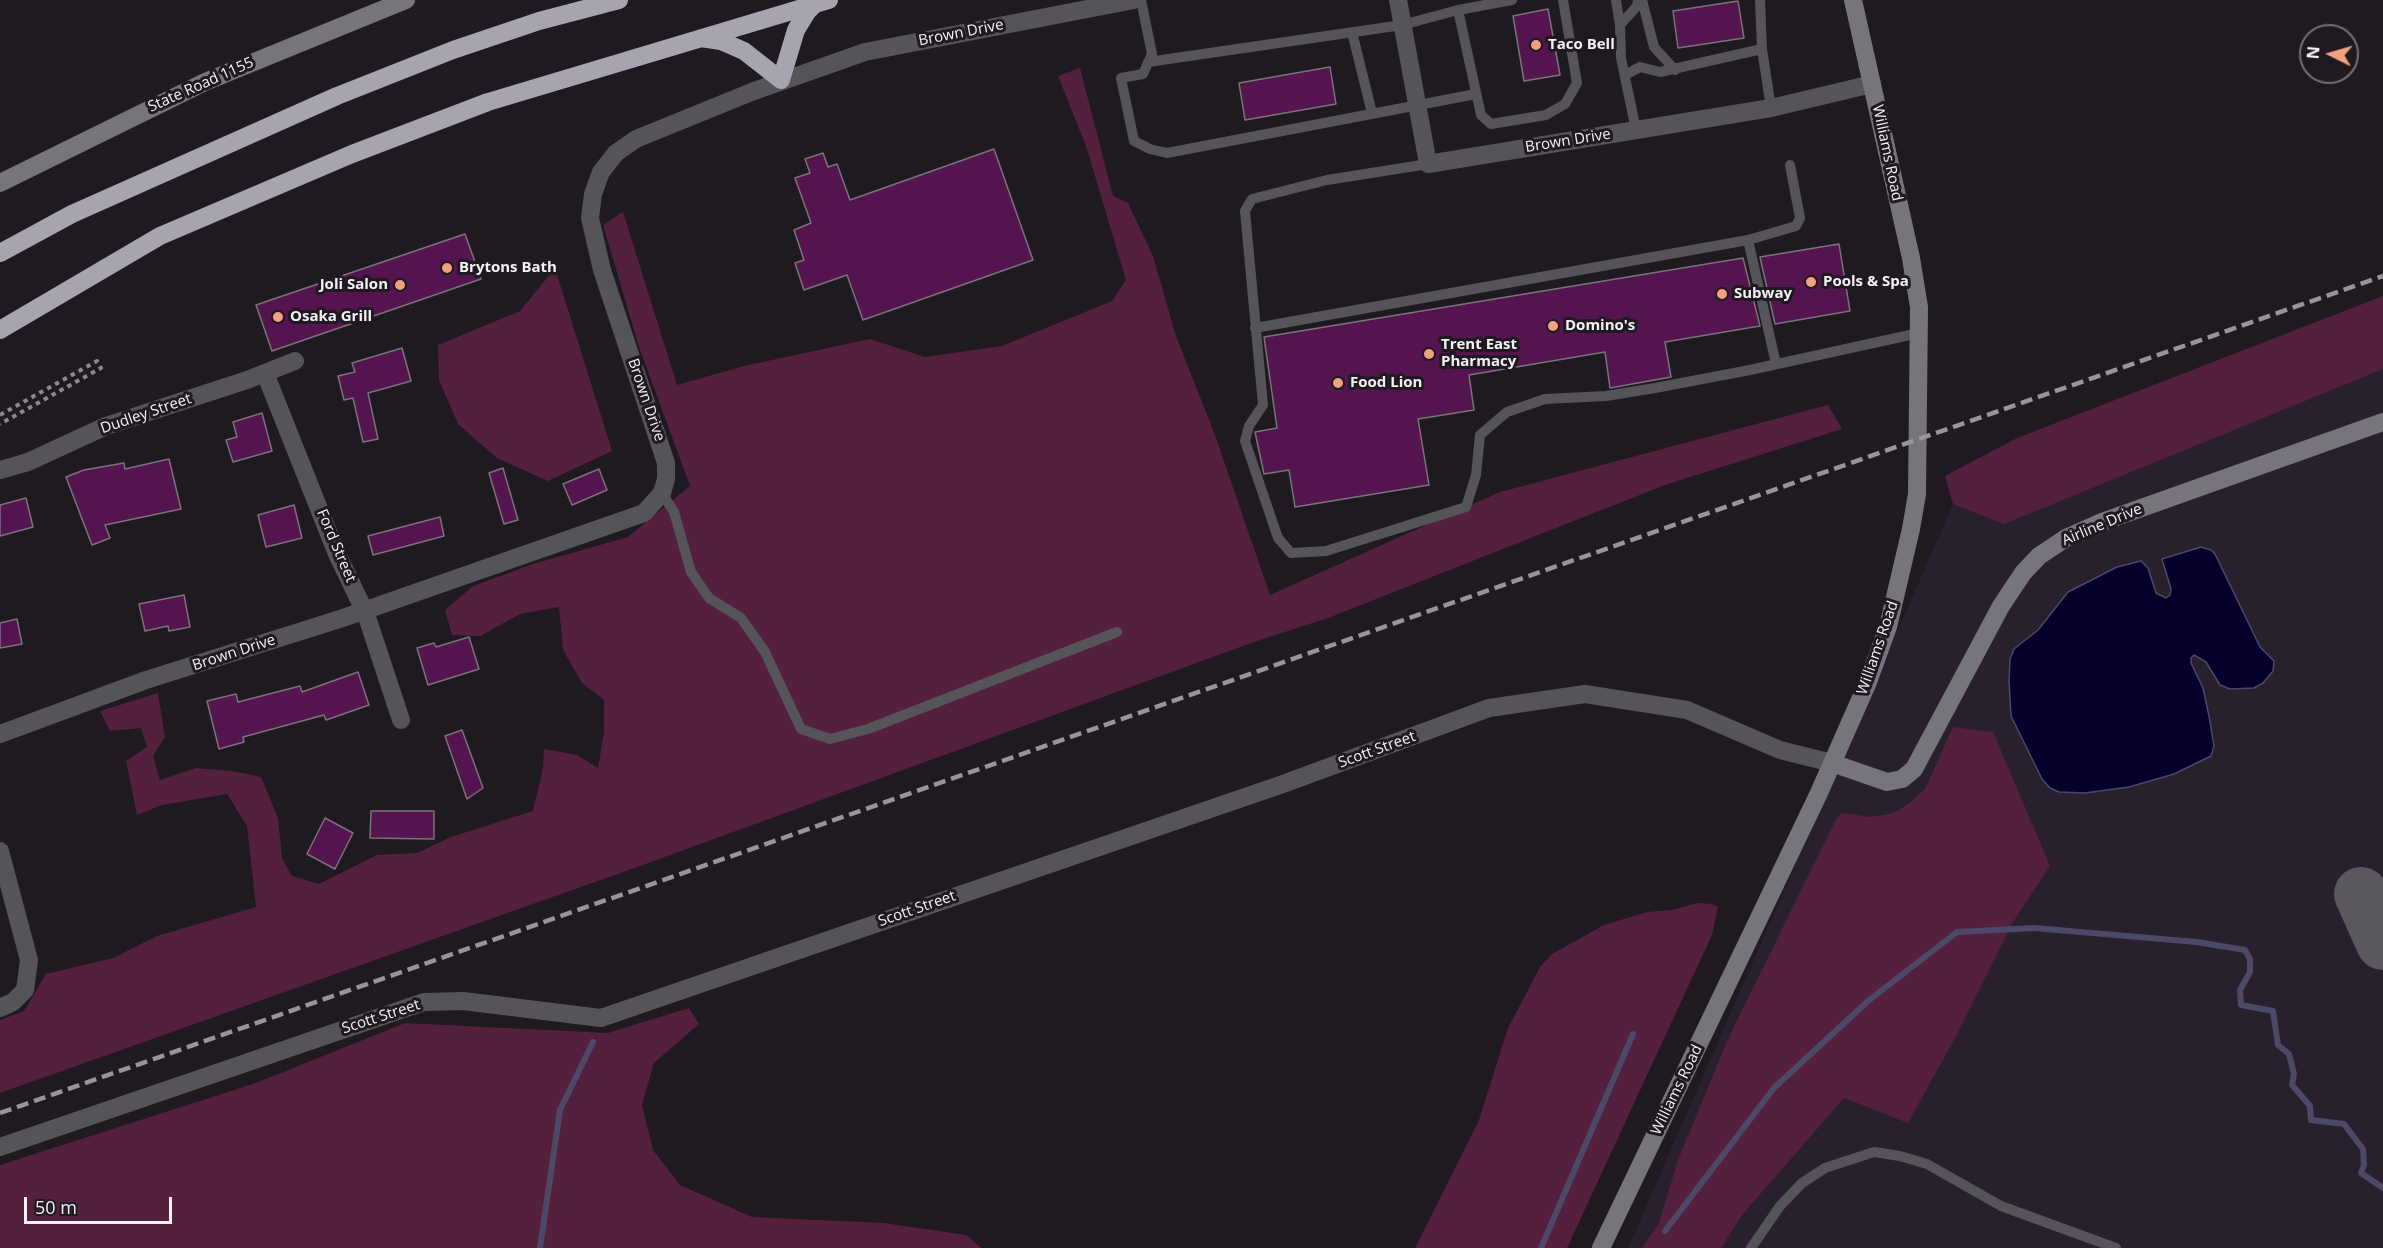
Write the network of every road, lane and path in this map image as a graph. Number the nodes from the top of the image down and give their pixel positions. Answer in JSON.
{"nodes":[{"id":1,"x":406,"y":0,"type":"edge"},
{"id":2,"x":619,"y":0,"type":"edge"},
{"id":3,"x":1134,"y":0,"type":"edge"},
{"id":4,"x":1141,"y":0,"type":"edge"},
{"id":5,"x":1398,"y":0,"type":"edge"},
{"id":6,"x":1512,"y":0,"type":"edge"},
{"id":7,"x":1563,"y":0,"type":"edge"},
{"id":8,"x":1616,"y":0,"type":"edge"},
{"id":9,"x":1640,"y":0,"type":"edge"},
{"id":10,"x":1760,"y":0,"type":"edge"},
{"id":11,"x":1853,"y":0,"type":"edge"},
{"id":12,"x":822,"y":2,"type":"edge"},
{"id":13,"x":1458,"y":10,"type":"junction"},
{"id":14,"x":1402,"y":25,"type":"junction"},
{"id":15,"x":1620,"y":26,"type":"junction"},
{"id":16,"x":1352,"y":32,"type":"junction"},
{"id":17,"x":696,"y":38,"type":"junction"},
{"id":18,"x":1762,"y":49,"type":"junction"},
{"id":19,"x":1148,"y":62,"type":"junction"},
{"id":20,"x":1675,"y":70,"type":"junction"},
{"id":21,"x":1625,"y":75,"type":"junction"},
{"id":22,"x":781,"y":80,"type":"junction"},
{"id":23,"x":1872,"y":84,"type":"junction"},
{"id":24,"x":1476,"y":94,"type":"junction"},
{"id":25,"x":1417,"y":105,"type":"junction"},
{"id":26,"x":1771,"y":108,"type":"junction"},
{"id":27,"x":1372,"y":113,"type":"junction"},
{"id":28,"x":1636,"y":130,"type":"junction"},
{"id":29,"x":1428,"y":164,"type":"junction"},
{"id":30,"x":1790,"y":165,"type":"dead end"},
{"id":31,"x":0,"y":183,"type":"edge"},
{"id":32,"x":1748,"y":240,"type":"junction"},
{"id":33,"x":0,"y":253,"type":"edge"},
{"id":34,"x":1255,"y":328,"type":"junction"},
{"id":35,"x":0,"y":330,"type":"edge"},
{"id":36,"x":1919,"y":333,"type":"junction"},
{"id":37,"x":295,"y":361,"type":"dead end"},
{"id":38,"x":1776,"y":364,"type":"junction"},
{"id":39,"x":265,"y":373,"type":"junction"},
{"id":40,"x":0,"y":415,"type":"edge"},
{"id":41,"x":2383,"y":422,"type":"edge"},
{"id":42,"x":0,"y":424,"type":"edge"},
{"id":43,"x":0,"y":470,"type":"edge"},
{"id":44,"x":662,"y":493,"type":"junction"},
{"id":45,"x":364,"y":609,"type":"junction"},
{"id":46,"x":1116,"y":633,"type":"dead end"},
{"id":47,"x":401,"y":720,"type":"dead end"},
{"id":48,"x":0,"y":734,"type":"edge"},
{"id":49,"x":1832,"y":763,"type":"junction"},
{"id":50,"x":0,"y":851,"type":"edge"},
{"id":51,"x":0,"y":1008,"type":"edge"},
{"id":52,"x":0,"y":1147,"type":"edge"},
{"id":53,"x":1601,"y":1248,"type":"edge"},
{"id":54,"x":1751,"y":1248,"type":"edge"},
{"id":55,"x":2116,"y":1248,"type":"edge"}],
"edges":[{"from":1,"to":31,"type":"street","name":"State Road 1155"},
{"from":2,"to":33,"type":"highway"},
{"from":3,"to":22,"type":"street","name":"Brown Drive"},
{"from":4,"to":19,"type":"lane"},
{"from":5,"to":14,"type":"street"},
{"from":6,"to":13,"type":"lane"},
{"from":7,"to":24,"type":"lane"},
{"from":8,"to":15,"type":"lane"},
{"from":9,"to":15,"type":"lane"},
{"from":9,"to":20,"type":"lane"},
{"from":10,"to":18,"type":"lane"},
{"from":11,"to":23,"type":"street","name":"Williams Road"},
{"from":12,"to":17,"type":"highway"},
{"from":12,"to":22,"type":"highway"},
{"from":13,"to":14,"type":"lane"},
{"from":13,"to":24,"type":"lane"},
{"from":14,"to":16,"type":"lane"},
{"from":14,"to":25,"type":"street"},
{"from":15,"to":21,"type":"lane"},
{"from":16,"to":19,"type":"lane"},
{"from":16,"to":27,"type":"lane"},
{"from":17,"to":22,"type":"highway"},
{"from":17,"to":35,"type":"highway"},
{"from":18,"to":20,"type":"lane"},
{"from":18,"to":26,"type":"lane"},
{"from":19,"to":27,"type":"lane"},
{"from":20,"to":21,"type":"lane"},
{"from":21,"to":28,"type":"lane"},
{"from":22,"to":44,"type":"street","name":"Brown Drive"},
{"from":23,"to":26,"type":"street","name":"Brown Drive"},
{"from":23,"to":36,"type":"street","name":"Williams Road"},
{"from":24,"to":25,"type":"lane"},
{"from":25,"to":27,"type":"lane"},
{"from":25,"to":29,"type":"street"},
{"from":26,"to":28,"type":"street","name":"Brown Drive"},
{"from":28,"to":29,"type":"street","name":"Brown Drive"},
{"from":29,"to":34,"type":"lane"},
{"from":30,"to":32,"type":"lane"},
{"from":32,"to":34,"type":"lane"},
{"from":32,"to":38,"type":"lane"},
{"from":34,"to":38,"type":"lane"},
{"from":36,"to":38,"type":"lane"},
{"from":36,"to":49,"type":"street","name":"Williams Road"},
{"from":37,"to":39,"type":"street","name":"Dudley Street"},
{"from":39,"to":43,"type":"street","name":"Dudley Street"},
{"from":39,"to":45,"type":"street","name":"Ford Street"},
{"from":40,"to":42,"type":"path"},
{"from":41,"to":49,"type":"street","name":"Airline Drive"},
{"from":44,"to":45,"type":"street","name":"Brown Drive"},
{"from":44,"to":46,"type":"lane"},
{"from":45,"to":47,"type":"street","name":"Ford Street"},
{"from":45,"to":48,"type":"street","name":"Brown Drive"},
{"from":49,"to":52,"type":"street","name":"Scott Street"},
{"from":49,"to":53,"type":"street","name":"Williams Road"},
{"from":50,"to":51,"type":"street"},
{"from":54,"to":55,"type":"lane"}]}
